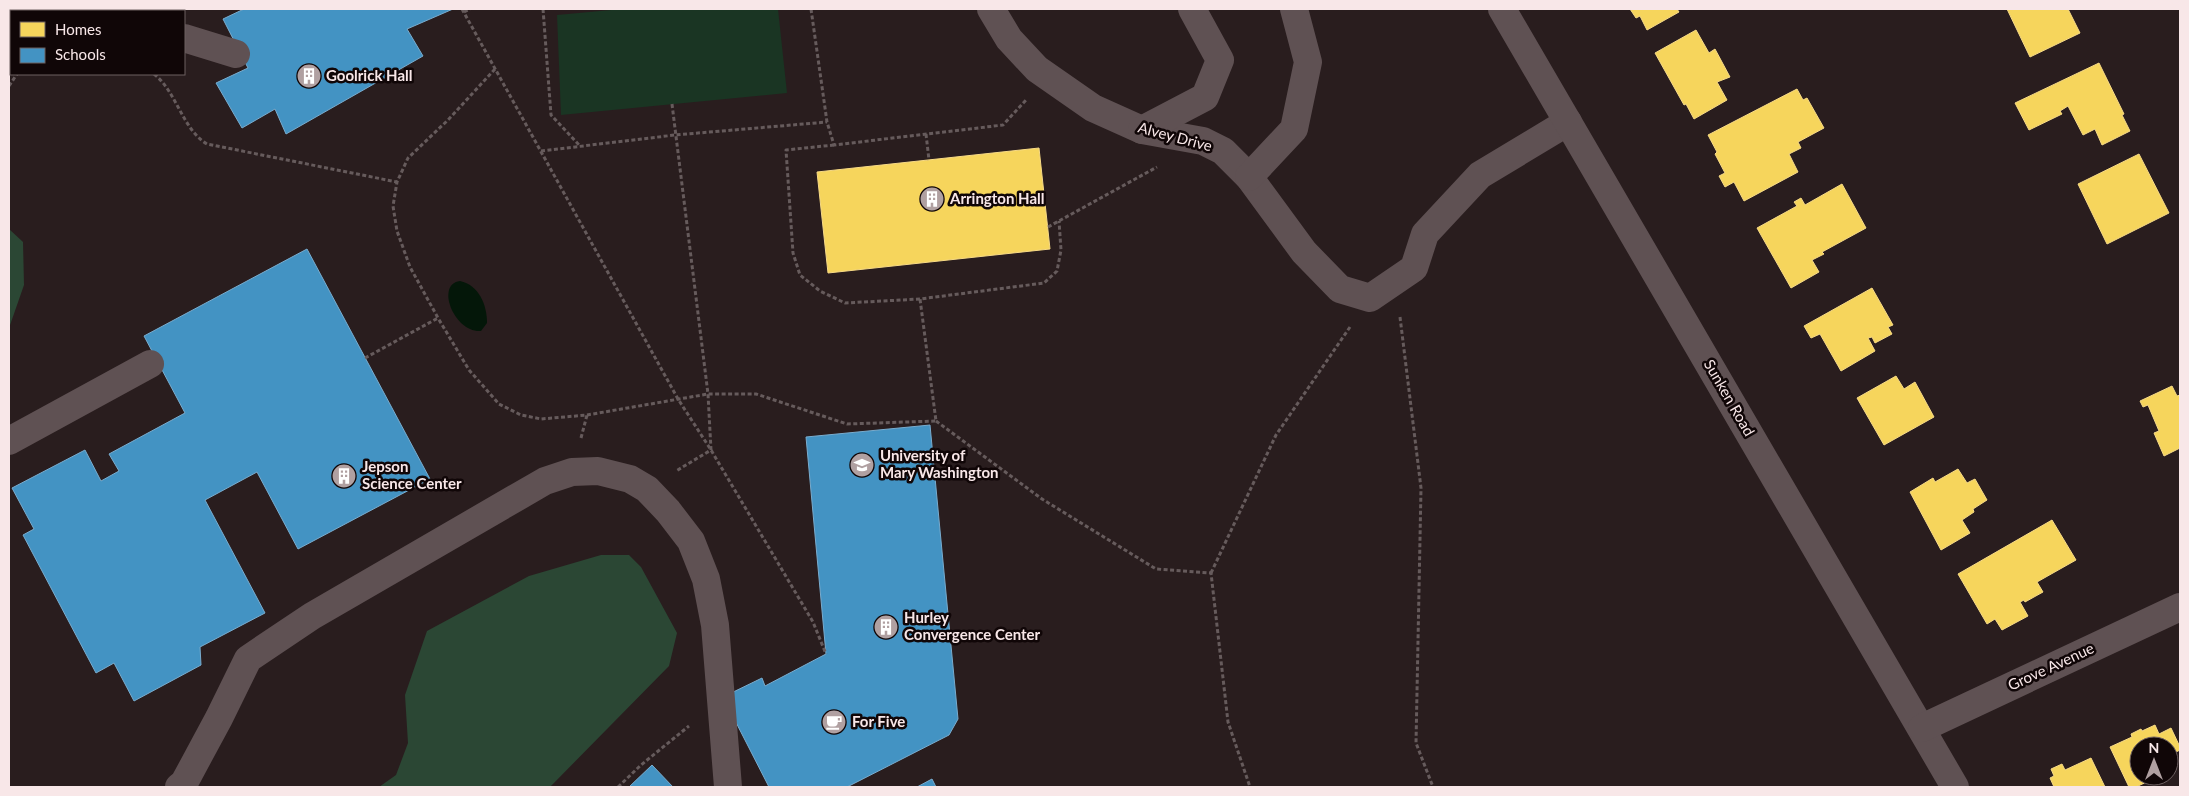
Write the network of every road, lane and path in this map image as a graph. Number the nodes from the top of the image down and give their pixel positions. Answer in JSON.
{"nodes":[{"id":1,"x":470,"y":9,"type":"edge"},
{"id":2,"x":543,"y":9,"type":"edge"},
{"id":3,"x":811,"y":9,"type":"edge"},
{"id":4,"x":991,"y":9,"type":"edge"},
{"id":5,"x":1192,"y":9,"type":"edge"},
{"id":6,"x":1294,"y":9,"type":"edge"},
{"id":7,"x":1502,"y":9,"type":"edge"},
{"id":8,"x":463,"y":10,"type":"edge"},
{"id":9,"x":185,"y":38,"type":"edge"},
{"id":10,"x":236,"y":54,"type":"dead end"},
{"id":11,"x":495,"y":69,"type":"junction"},
{"id":12,"x":16,"y":75,"type":"edge"},
{"id":13,"x":155,"y":75,"type":"edge"},
{"id":14,"x":1048,"y":78,"type":"junction"},
{"id":15,"x":9,"y":86,"type":"edge"},
{"id":16,"x":672,"y":104,"type":"dead end"},
{"id":17,"x":827,"y":122,"type":"junction"},
{"id":18,"x":1568,"y":122,"type":"junction"},
{"id":19,"x":1142,"y":130,"type":"junction"},
{"id":20,"x":926,"y":134,"type":"junction"},
{"id":21,"x":676,"y":136,"type":"junction"},
{"id":22,"x":1203,"y":142,"type":"junction"},
{"id":23,"x":834,"y":145,"type":"junction"},
{"id":24,"x":580,"y":147,"type":"junction"},
{"id":25,"x":541,"y":150,"type":"junction"},
{"id":26,"x":929,"y":160,"type":"dead end"},
{"id":27,"x":1248,"y":177,"type":"junction"},
{"id":28,"x":396,"y":182,"type":"junction"},
{"id":29,"x":1059,"y":221,"type":"junction"},
{"id":30,"x":1048,"y":227,"type":"dead end"},
{"id":31,"x":1370,"y":298,"type":"junction"},
{"id":32,"x":920,"y":299,"type":"junction"},
{"id":33,"x":438,"y":318,"type":"junction"},
{"id":34,"x":365,"y":358,"type":"dead end"},
{"id":35,"x":150,"y":364,"type":"dead end"},
{"id":36,"x":708,"y":394,"type":"junction"},
{"id":37,"x":678,"y":399,"type":"junction"},
{"id":38,"x":936,"y":421,"type":"junction"},
{"id":39,"x":9,"y":441,"type":"edge"},
{"id":40,"x":711,"y":450,"type":"junction"},
{"id":41,"x":647,"y":489,"type":"junction"},
{"id":42,"x":1211,"y":573,"type":"junction"},
{"id":43,"x":2180,"y":607,"type":"edge"},
{"id":44,"x":826,"y":654,"type":"dead end"},
{"id":45,"x":722,"y":706,"type":"junction"},
{"id":46,"x":1922,"y":728,"type":"junction"},
{"id":47,"x":179,"y":787,"type":"edge"},
{"id":48,"x":618,"y":787,"type":"edge"},
{"id":49,"x":728,"y":787,"type":"edge"},
{"id":50,"x":1250,"y":787,"type":"edge"},
{"id":51,"x":1433,"y":787,"type":"edge"},
{"id":52,"x":1955,"y":787,"type":"edge"}],
"edges":[{"from":1,"to":8,"type":"path"},
{"from":2,"to":24,"type":"path"},
{"from":3,"to":17,"type":"path"},
{"from":4,"to":14,"type":"street","name":"Alvey Drive"},
{"from":5,"to":19,"type":"street"},
{"from":6,"to":27,"type":"street"},
{"from":7,"to":18,"type":"street","name":"Sunken Road"},
{"from":8,"to":11,"type":"path"},
{"from":9,"to":10,"type":"street"},
{"from":11,"to":25,"type":"path"},
{"from":11,"to":28,"type":"path"},
{"from":12,"to":15,"type":"path"},
{"from":13,"to":28,"type":"path"},
{"from":14,"to":19,"type":"street","name":"Alvey Drive"},
{"from":14,"to":20,"type":"path"},
{"from":16,"to":21,"type":"path"},
{"from":17,"to":21,"type":"path"},
{"from":17,"to":23,"type":"path"},
{"from":18,"to":31,"type":"street"},
{"from":18,"to":46,"type":"street","name":"Sunken Road"},
{"from":19,"to":22,"type":"street","name":"Alvey Drive"},
{"from":20,"to":23,"type":"path"},
{"from":20,"to":26,"type":"path"},
{"from":21,"to":24,"type":"path"},
{"from":21,"to":36,"type":"path"},
{"from":22,"to":27,"type":"street","name":"Alvey Drive"},
{"from":22,"to":29,"type":"path"},
{"from":23,"to":32,"type":"path"},
{"from":24,"to":25,"type":"path"},
{"from":25,"to":37,"type":"path"},
{"from":27,"to":31,"type":"street","name":"Alvey Drive"},
{"from":28,"to":33,"type":"path"},
{"from":29,"to":30,"type":"path"},
{"from":29,"to":32,"type":"path"},
{"from":31,"to":42,"type":"path"},
{"from":31,"to":51,"type":"path"},
{"from":32,"to":38,"type":"path"},
{"from":33,"to":34,"type":"path"},
{"from":33,"to":37,"type":"path"},
{"from":35,"to":39,"type":"street"},
{"from":36,"to":37,"type":"path"},
{"from":36,"to":38,"type":"path"},
{"from":36,"to":40,"type":"path"},
{"from":37,"to":40,"type":"path"},
{"from":38,"to":42,"type":"path"},
{"from":40,"to":41,"type":"path"},
{"from":40,"to":44,"type":"path"},
{"from":41,"to":45,"type":"street"},
{"from":41,"to":47,"type":"street"},
{"from":42,"to":50,"type":"path"},
{"from":43,"to":46,"type":"street","name":"Grove Avenue"},
{"from":45,"to":48,"type":"path"},
{"from":45,"to":49,"type":"street"},
{"from":46,"to":52,"type":"street","name":"Sunken Road"}]}
